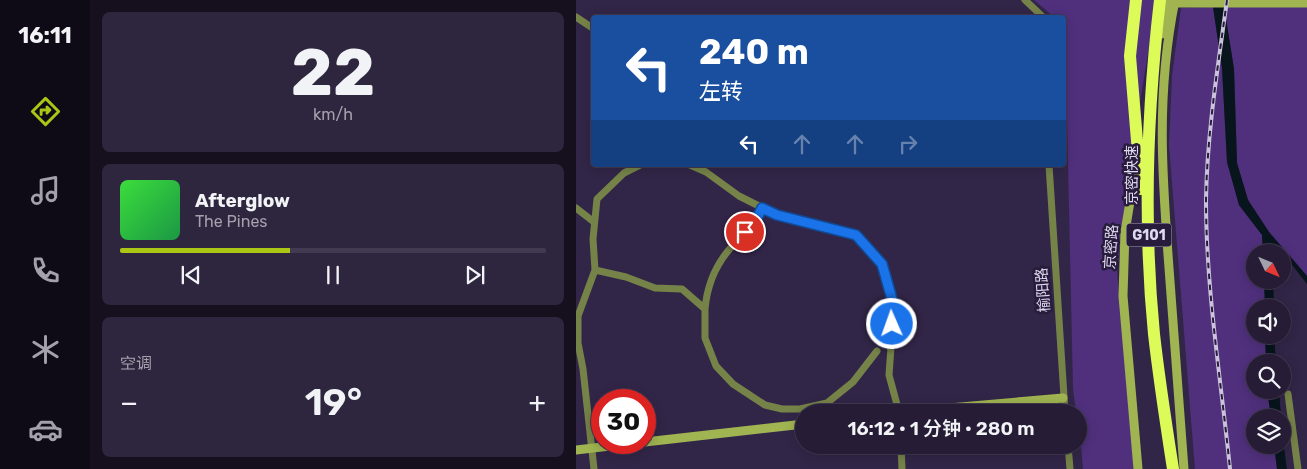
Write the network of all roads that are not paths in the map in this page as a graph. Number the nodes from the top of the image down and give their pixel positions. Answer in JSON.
{"nodes":[{"id":1,"x":1025,"y":0,"type":"edge"},
{"id":2,"x":1136,"y":0,"type":"edge"},
{"id":3,"x":1169,"y":1,"type":"edge"},
{"id":4,"x":1307,"y":3,"type":"edge"},
{"id":5,"x":1042,"y":15,"type":"edge"},
{"id":6,"x":576,"y":17,"type":"edge"},
{"id":7,"x":591,"y":27,"type":"edge"},
{"id":8,"x":636,"y":167,"type":"edge"},
{"id":9,"x":695,"y":167,"type":"edge"},
{"id":10,"x":1049,"y":167,"type":"edge"},
{"id":11,"x":576,"y":208,"type":"edge"},
{"id":12,"x":762,"y":208,"type":"junction"},
{"id":13,"x":594,"y":222,"type":"dead end"},
{"id":14,"x":595,"y":270,"type":"junction"},
{"id":15,"x":705,"y":309,"type":"junction"},
{"id":16,"x":877,"y":351,"type":"dead end"},
{"id":17,"x":1063,"y":398,"type":"junction"},
{"id":18,"x":1289,"y":399,"type":"edge"},
{"id":19,"x":898,"y":404,"type":"edge"},
{"id":20,"x":994,"y":404,"type":"edge"},
{"id":21,"x":1063,"y":404,"type":"edge"},
{"id":22,"x":795,"y":425,"type":"edge"},
{"id":23,"x":591,"y":439,"type":"edge"},
{"id":24,"x":656,"y":441,"type":"edge"},
{"id":25,"x":591,"y":448,"type":"edge"},
{"id":26,"x":576,"y":450,"type":"edge"},
{"id":27,"x":593,"y":454,"type":"edge"},
{"id":28,"x":901,"y":454,"type":"edge"},
{"id":29,"x":1069,"y":454,"type":"edge"},
{"id":30,"x":594,"y":469,"type":"edge"},
{"id":31,"x":902,"y":469,"type":"edge"},
{"id":32,"x":1070,"y":469,"type":"edge"},
{"id":33,"x":1138,"y":469,"type":"edge"},
{"id":34,"x":1164,"y":469,"type":"edge"},
{"id":35,"x":1172,"y":469,"type":"edge"},
{"id":36,"x":1184,"y":469,"type":"edge"},
{"id":37,"x":1298,"y":469,"type":"edge"}],
"edges":[{"from":1,"to":5,"type":"street"},
{"from":2,"to":34,"type":"highway","name":"京密快速","number":"G101","bridge":true},
{"from":3,"to":4,"type":"main road"},
{"from":3,"to":33,"type":"main road","name":"京密路","number":"G101"},
{"from":3,"to":35,"type":"highway","name":"京密快速","number":"G101","bridge":true},
{"from":3,"to":36,"type":"main road","number":"G101"},
{"from":6,"to":7,"type":"street"},
{"from":8,"to":14,"type":"street"},
{"from":9,"to":12,"type":"street"},
{"from":10,"to":17,"type":"street","name":"榆阳路"},
{"from":11,"to":13,"type":"street"},
{"from":12,"to":15,"type":"street"},
{"from":12,"to":19,"type":"street"},
{"from":14,"to":15,"type":"street"},
{"from":14,"to":23,"type":"street"},
{"from":15,"to":16,"type":"street"},
{"from":17,"to":20,"type":"main road"},
{"from":17,"to":21,"type":"street","name":"榆阳路"},
{"from":18,"to":37,"type":"street"},
{"from":22,"to":24,"type":"main road"},
{"from":25,"to":26,"type":"main road"},
{"from":27,"to":30,"type":"street"},
{"from":28,"to":31,"type":"street"},
{"from":29,"to":32,"type":"street"}]}
